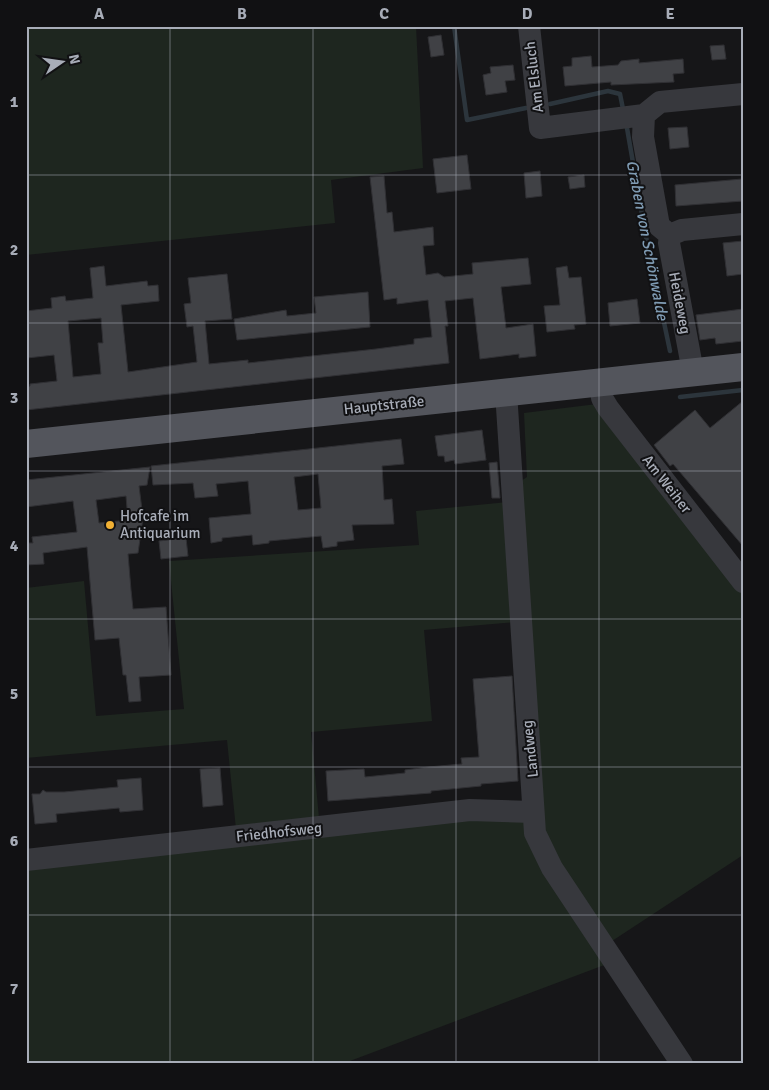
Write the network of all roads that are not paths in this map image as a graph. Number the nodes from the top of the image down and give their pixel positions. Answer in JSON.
{"nodes":[{"id":1,"x":528,"y":26,"type":"edge"},
{"id":2,"x":743,"y":94,"type":"edge"},
{"id":3,"x":644,"y":115,"type":"junction"},
{"id":4,"x":743,"y":224,"type":"edge"},
{"id":5,"x":670,"y":235,"type":"junction"},
{"id":6,"x":743,"y":367,"type":"edge"},
{"id":7,"x":693,"y":372,"type":"junction"},
{"id":8,"x":600,"y":382,"type":"junction"},
{"id":9,"x":506,"y":392,"type":"junction"},
{"id":10,"x":26,"y":444,"type":"edge"},
{"id":11,"x":743,"y":582,"type":"edge"},
{"id":12,"x":532,"y":812,"type":"junction"},
{"id":13,"x":26,"y":860,"type":"edge"},
{"id":14,"x":682,"y":1064,"type":"edge"}],
"edges":[{"from":1,"to":3,"type":"street","name":"Am Elsluch"},
{"from":2,"to":3,"type":"street"},
{"from":3,"to":5,"type":"street","name":"Heideweg"},
{"from":4,"to":5,"type":"street"},
{"from":5,"to":7,"type":"street","name":"Heideweg"},
{"from":6,"to":7,"type":"main road","name":"Hauptstraße"},
{"from":7,"to":8,"type":"main road","name":"Hauptstraße"},
{"from":8,"to":9,"type":"main road","name":"Hauptstraße"},
{"from":8,"to":11,"type":"street","name":"Am Weiher"},
{"from":9,"to":10,"type":"main road","name":"Hauptstraße"},
{"from":9,"to":12,"type":"street","name":"Landweg"},
{"from":12,"to":13,"type":"street","name":"Friedhofsweg"},
{"from":12,"to":14,"type":"street","name":"Landweg"}]}
